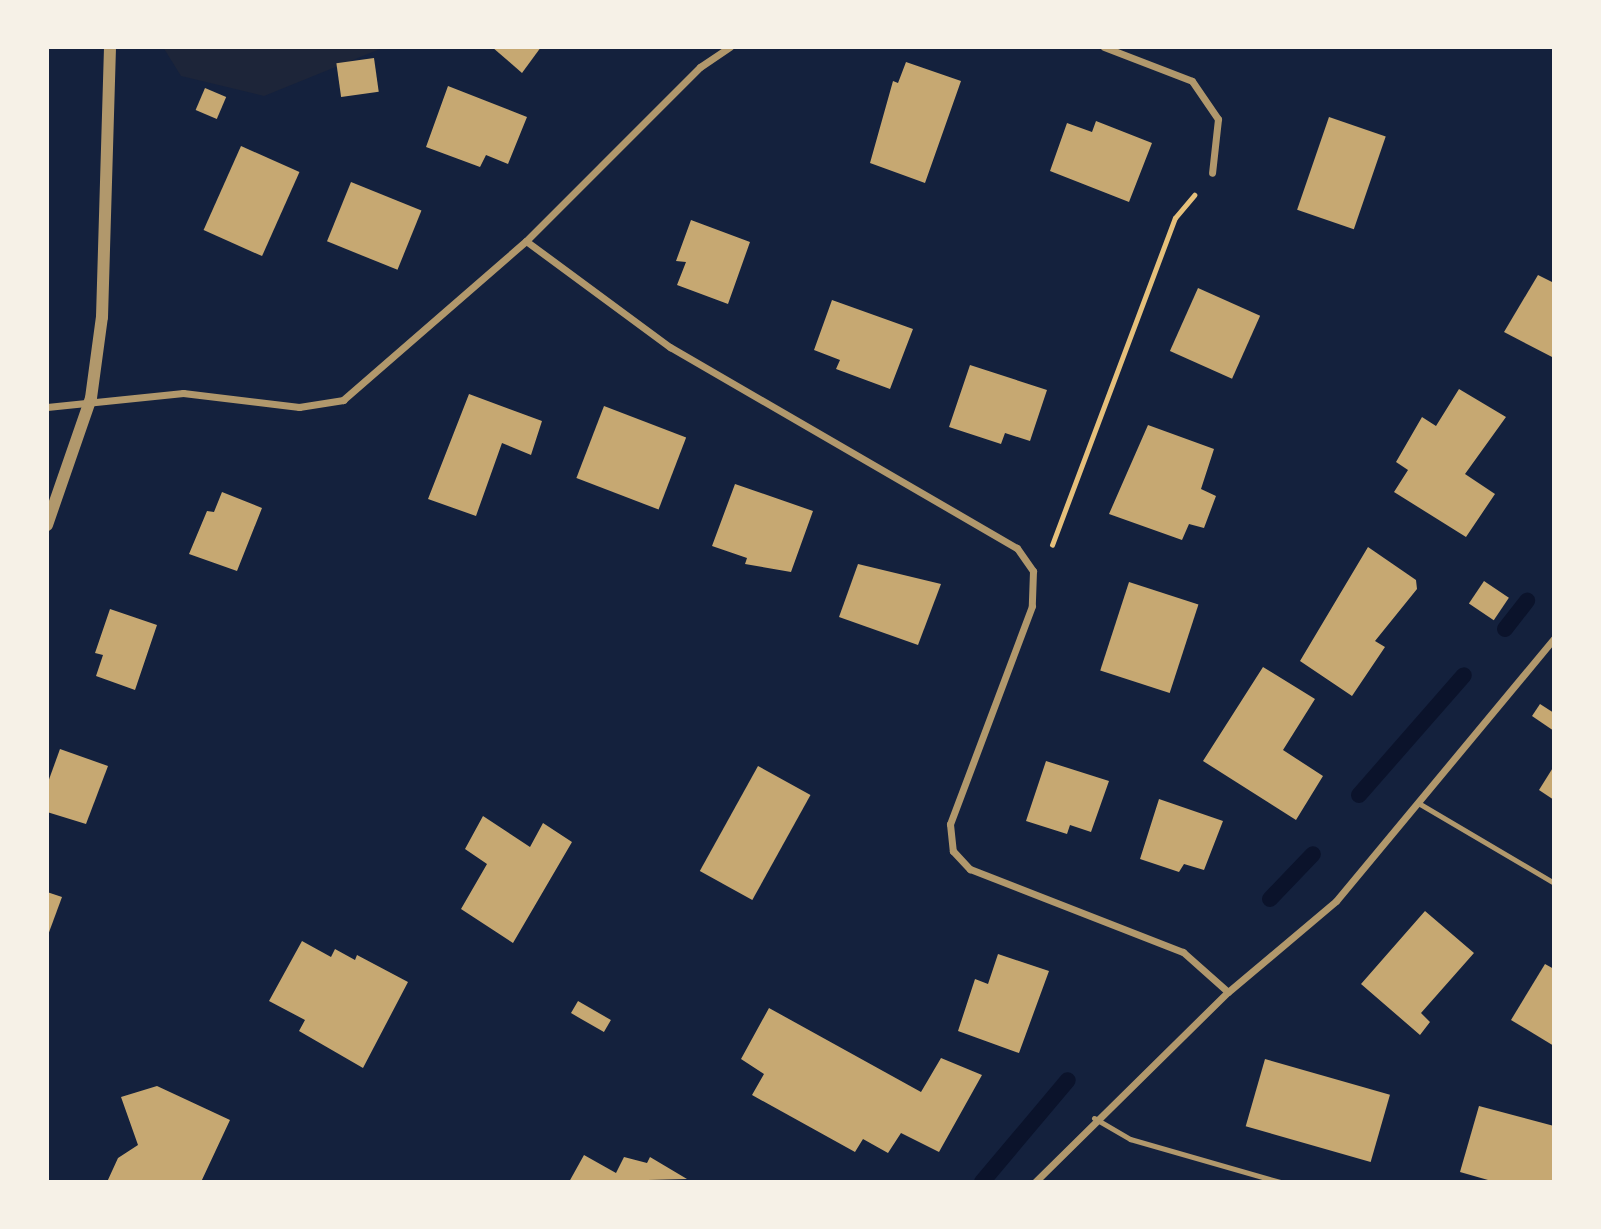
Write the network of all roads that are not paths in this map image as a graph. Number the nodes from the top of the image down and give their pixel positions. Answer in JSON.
{"nodes":[{"id":1,"x":110,"y":47,"type":"edge"},
{"id":2,"x":730,"y":47,"type":"edge"},
{"id":3,"x":1104,"y":47,"type":"edge"},
{"id":4,"x":1212,"y":173,"type":"road end"},
{"id":5,"x":526,"y":241,"type":"junction"},
{"id":6,"x":91,"y":398,"type":"junction"},
{"id":7,"x":47,"y":407,"type":"edge"},
{"id":8,"x":47,"y":524,"type":"edge"},
{"id":9,"x":1554,"y":638,"type":"edge"},
{"id":10,"x":1420,"y":804,"type":"junction"},
{"id":11,"x":1554,"y":883,"type":"edge"},
{"id":12,"x":1228,"y":992,"type":"junction"},
{"id":13,"x":1094,"y":1118,"type":"junction"},
{"id":14,"x":1035,"y":1182,"type":"edge"},
{"id":15,"x":1280,"y":1182,"type":"edge"}],
"edges":[{"from":1,"to":6,"type":"street"},
{"from":2,"to":5,"type":"street"},
{"from":3,"to":4,"type":"street"},
{"from":5,"to":6,"type":"street"},
{"from":5,"to":12,"type":"street"},
{"from":6,"to":7,"type":"street"},
{"from":6,"to":8,"type":"street"},
{"from":9,"to":10,"type":"street"},
{"from":10,"to":11,"type":"lane"},
{"from":10,"to":12,"type":"street"},
{"from":12,"to":13,"type":"street"},
{"from":13,"to":14,"type":"street"},
{"from":13,"to":15,"type":"lane"}]}
